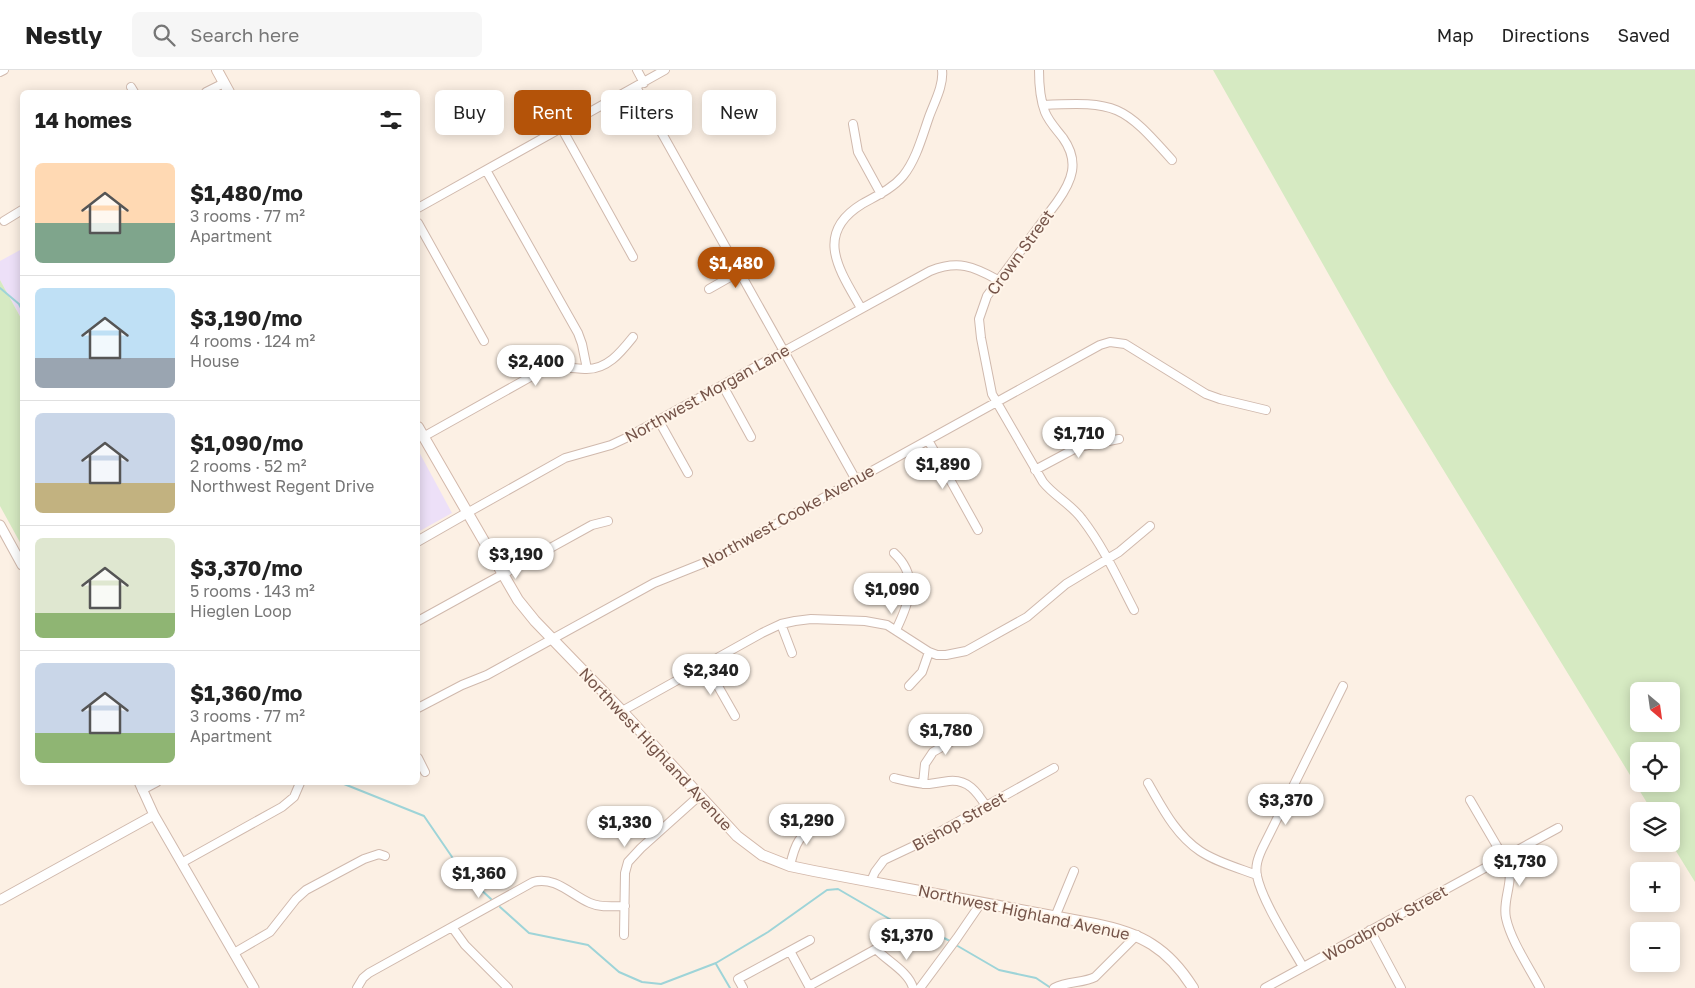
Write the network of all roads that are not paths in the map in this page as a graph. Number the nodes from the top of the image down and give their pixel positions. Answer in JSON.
{"nodes":[{"id":1,"x":216,"y":70,"type":"edge"},
{"id":2,"x":637,"y":70,"type":"edge"},
{"id":3,"x":665,"y":70,"type":"edge"},
{"id":4,"x":942,"y":70,"type":"edge"},
{"id":5,"x":1040,"y":70,"type":"edge"},
{"id":6,"x":644,"y":82,"type":"junction"},
{"id":7,"x":636,"y":87,"type":"junction"},
{"id":8,"x":226,"y":88,"type":"edge"},
{"id":9,"x":1043,"y":105,"type":"junction"},
{"id":10,"x":591,"y":113,"type":"edge"},
{"id":11,"x":853,"y":124,"type":"dead end"},
{"id":12,"x":551,"y":135,"type":"edge"},
{"id":13,"x":565,"y":135,"type":"edge"},
{"id":14,"x":1172,"y":160,"type":"dead end"},
{"id":15,"x":486,"y":170,"type":"junction"},
{"id":16,"x":881,"y":194,"type":"junction"},
{"id":17,"x":420,"y":207,"type":"edge"},
{"id":18,"x":20,"y":211,"type":"edge"},
{"id":19,"x":4,"y":221,"type":"dead end"},
{"id":20,"x":420,"y":227,"type":"edge"},
{"id":21,"x":633,"y":257,"type":"dead end"},
{"id":22,"x":739,"y":272,"type":"junction"},
{"id":23,"x":998,"y":280,"type":"junction"},
{"id":24,"x":709,"y":289,"type":"dead end"},
{"id":25,"x":861,"y":308,"type":"junction"},
{"id":26,"x":633,"y":337,"type":"dead end"},
{"id":27,"x":484,"y":341,"type":"dead end"},
{"id":28,"x":784,"y":351,"type":"junction"},
{"id":29,"x":587,"y":369,"type":"junction"},
{"id":30,"x":723,"y":386,"type":"junction"},
{"id":31,"x":996,"y":402,"type":"junction"},
{"id":32,"x":1266,"y":410,"type":"dead end"},
{"id":33,"x":659,"y":421,"type":"junction"},
{"id":34,"x":420,"y":430,"type":"edge"},
{"id":35,"x":424,"y":437,"type":"junction"},
{"id":36,"x":751,"y":437,"type":"dead end"},
{"id":37,"x":1119,"y":439,"type":"dead end"},
{"id":38,"x":928,"y":440,"type":"junction"},
{"id":39,"x":1035,"y":470,"type":"junction"},
{"id":40,"x":688,"y":473,"type":"dead end"},
{"id":41,"x":856,"y":480,"type":"junction"},
{"id":42,"x":467,"y":513,"type":"junction"},
{"id":43,"x":608,"y":521,"type":"dead end"},
{"id":44,"x":0,"y":524,"type":"edge"},
{"id":45,"x":1150,"y":526,"type":"dead end"},
{"id":46,"x":978,"y":530,"type":"dead end"},
{"id":47,"x":420,"y":540,"type":"edge"},
{"id":48,"x":894,"y":553,"type":"dead end"},
{"id":49,"x":1107,"y":560,"type":"junction"},
{"id":50,"x":20,"y":561,"type":"edge"},
{"id":51,"x":502,"y":575,"type":"junction"},
{"id":52,"x":1134,"y":610,"type":"dead end"},
{"id":53,"x":420,"y":620,"type":"edge"},
{"id":54,"x":780,"y":624,"type":"junction"},
{"id":55,"x":896,"y":630,"type":"junction"},
{"id":56,"x":554,"y":639,"type":"junction"},
{"id":57,"x":929,"y":652,"type":"junction"},
{"id":58,"x":792,"y":653,"type":"dead end"},
{"id":59,"x":706,"y":665,"type":"junction"},
{"id":60,"x":909,"y":686,"type":"dead end"},
{"id":61,"x":1343,"y":686,"type":"dead end"},
{"id":62,"x":420,"y":707,"type":"edge"},
{"id":63,"x":622,"y":711,"type":"junction"},
{"id":64,"x":735,"y":716,"type":"dead end"},
{"id":65,"x":970,"y":731,"type":"dead end"},
{"id":66,"x":420,"y":762,"type":"edge"},
{"id":67,"x":1054,"y":768,"type":"dead end"},
{"id":68,"x":425,"y":772,"type":"dead end"},
{"id":69,"x":894,"y":778,"type":"dead end"},
{"id":70,"x":1148,"y":783,"type":"dead end"},
{"id":71,"x":923,"y":784,"type":"junction"},
{"id":72,"x":299,"y":785,"type":"edge"},
{"id":73,"x":141,"y":786,"type":"edge"},
{"id":74,"x":699,"y":796,"type":"junction"},
{"id":75,"x":1470,"y":800,"type":"dead end"},
{"id":76,"x":986,"y":806,"type":"junction"},
{"id":77,"x":154,"y":815,"type":"junction"},
{"id":78,"x":820,"y":823,"type":"dead end"},
{"id":79,"x":1558,"y":828,"type":"dead end"},
{"id":80,"x":385,"y":856,"type":"dead end"},
{"id":81,"x":1504,"y":858,"type":"junction"},
{"id":82,"x":183,"y":862,"type":"junction"},
{"id":83,"x":790,"y":866,"type":"junction"},
{"id":84,"x":1074,"y":871,"type":"dead end"},
{"id":85,"x":1257,"y":875,"type":"junction"},
{"id":86,"x":871,"y":882,"type":"junction"},
{"id":87,"x":0,"y":900,"type":"edge"},
{"id":88,"x":981,"y":903,"type":"junction"},
{"id":89,"x":625,"y":906,"type":"junction"},
{"id":90,"x":1055,"y":917,"type":"junction"},
{"id":91,"x":452,"y":927,"type":"junction"},
{"id":92,"x":1370,"y":930,"type":"junction"},
{"id":93,"x":624,"y":935,"type":"dead end"},
{"id":94,"x":1137,"y":935,"type":"junction"},
{"id":95,"x":810,"y":940,"type":"dead end"},
{"id":96,"x":790,"y":951,"type":"junction"},
{"id":97,"x":234,"y":953,"type":"junction"},
{"id":98,"x":1303,"y":967,"type":"junction"},
{"id":99,"x":809,"y":987,"type":"edge"},
{"id":100,"x":254,"y":988,"type":"edge"},
{"id":101,"x":357,"y":988,"type":"edge"},
{"id":102,"x":508,"y":988,"type":"edge"},
{"id":103,"x":743,"y":988,"type":"edge"},
{"id":104,"x":913,"y":988,"type":"edge"},
{"id":105,"x":920,"y":988,"type":"edge"},
{"id":106,"x":1054,"y":988,"type":"edge"},
{"id":107,"x":1193,"y":988,"type":"edge"},
{"id":108,"x":1265,"y":988,"type":"edge"},
{"id":109,"x":1401,"y":988,"type":"edge"},
{"id":110,"x":1540,"y":988,"type":"edge"}],
"edges":[{"from":1,"to":8,"type":"main road"},
{"from":2,"to":6,"type":"street"},
{"from":3,"to":6,"type":"street"},
{"from":4,"to":16,"type":"street"},
{"from":5,"to":9,"type":"street","name":"Crown Street"},
{"from":6,"to":7,"type":"street"},
{"from":7,"to":10,"type":"street"},
{"from":7,"to":22,"type":"street"},
{"from":9,"to":14,"type":"street"},
{"from":9,"to":23,"type":"street","name":"Crown Street"},
{"from":11,"to":16,"type":"street"},
{"from":12,"to":15,"type":"street"},
{"from":13,"to":21,"type":"street"},
{"from":15,"to":17,"type":"street"},
{"from":15,"to":29,"type":"street"},
{"from":16,"to":25,"type":"street"},
{"from":18,"to":19,"type":"street"},
{"from":20,"to":27,"type":"street"},
{"from":22,"to":24,"type":"street"},
{"from":22,"to":28,"type":"street"},
{"from":23,"to":25,"type":"street","name":"Northwest Morgan Lane"},
{"from":23,"to":31,"type":"street","name":"Crown Street"},
{"from":25,"to":28,"type":"street","name":"Northwest Morgan Lane"},
{"from":26,"to":29,"type":"street"},
{"from":28,"to":30,"type":"street","name":"Northwest Morgan Lane"},
{"from":28,"to":41,"type":"street"},
{"from":29,"to":35,"type":"street"},
{"from":30,"to":33,"type":"street","name":"Northwest Morgan Lane"},
{"from":30,"to":36,"type":"street"},
{"from":31,"to":32,"type":"street","name":"Northwest Cooke Avenue"},
{"from":31,"to":38,"type":"street","name":"Northwest Cooke Avenue"},
{"from":31,"to":39,"type":"street","name":"Crown Street"},
{"from":33,"to":40,"type":"street"},
{"from":33,"to":42,"type":"street","name":"Northwest Morgan Lane"},
{"from":34,"to":35,"type":"main road","name":"Northwest Highland Avenue"},
{"from":35,"to":42,"type":"main road","name":"Northwest Highland Avenue"},
{"from":37,"to":39,"type":"street"},
{"from":38,"to":41,"type":"street","name":"Northwest Cooke Avenue"},
{"from":38,"to":46,"type":"street"},
{"from":39,"to":49,"type":"street","name":"Crown Street"},
{"from":41,"to":56,"type":"street","name":"Northwest Cooke Avenue"},
{"from":42,"to":47,"type":"street","name":"Northwest Morgan Lane"},
{"from":42,"to":51,"type":"main road","name":"Northwest Highland Avenue"},
{"from":43,"to":51,"type":"street"},
{"from":44,"to":50,"type":"street"},
{"from":45,"to":49,"type":"street"},
{"from":48,"to":55,"type":"street"},
{"from":49,"to":52,"type":"street","name":"Crown Street"},
{"from":49,"to":57,"type":"street"},
{"from":51,"to":53,"type":"street"},
{"from":51,"to":56,"type":"main road","name":"Northwest Highland Avenue"},
{"from":54,"to":55,"type":"street"},
{"from":54,"to":58,"type":"street"},
{"from":54,"to":59,"type":"street"},
{"from":55,"to":57,"type":"street"},
{"from":56,"to":62,"type":"street","name":"Northwest Cooke Avenue"},
{"from":56,"to":63,"type":"main road","name":"Northwest Highland Avenue"},
{"from":57,"to":60,"type":"street"},
{"from":59,"to":63,"type":"street"},
{"from":59,"to":64,"type":"street"},
{"from":61,"to":85,"type":"street"},
{"from":63,"to":74,"type":"main road","name":"Northwest Highland Avenue"},
{"from":65,"to":71,"type":"street"},
{"from":66,"to":68,"type":"street"},
{"from":67,"to":76,"type":"street","name":"Bishop Street"},
{"from":69,"to":71,"type":"street"},
{"from":70,"to":85,"type":"street"},
{"from":71,"to":76,"type":"street"},
{"from":72,"to":82,"type":"street"},
{"from":73,"to":77,"type":"street"},
{"from":74,"to":83,"type":"main road","name":"Northwest Highland Avenue"},
{"from":74,"to":89,"type":"street"},
{"from":75,"to":81,"type":"street"},
{"from":76,"to":86,"type":"street","name":"Bishop Street"},
{"from":77,"to":82,"type":"street"},
{"from":77,"to":87,"type":"street"},
{"from":78,"to":83,"type":"street"},
{"from":79,"to":81,"type":"street","name":"Woodbrook Street"},
{"from":80,"to":97,"type":"street"},
{"from":81,"to":92,"type":"street","name":"Woodbrook Street"},
{"from":81,"to":110,"type":"street"},
{"from":82,"to":97,"type":"street"},
{"from":83,"to":86,"type":"main road","name":"Northwest Highland Avenue"},
{"from":84,"to":90,"type":"street"},
{"from":85,"to":98,"type":"street"},
{"from":86,"to":88,"type":"main road","name":"Northwest Highland Avenue"},
{"from":88,"to":90,"type":"main road","name":"Northwest Highland Avenue"},
{"from":88,"to":105,"type":"street"},
{"from":89,"to":91,"type":"street"},
{"from":89,"to":93,"type":"street"},
{"from":90,"to":94,"type":"main road","name":"Northwest Highland Avenue"},
{"from":91,"to":101,"type":"street"},
{"from":91,"to":102,"type":"street"},
{"from":92,"to":98,"type":"street","name":"Woodbrook Street"},
{"from":92,"to":109,"type":"street"},
{"from":94,"to":106,"type":"street"},
{"from":94,"to":107,"type":"main road","name":"Northwest Highland Avenue"},
{"from":95,"to":96,"type":"street"},
{"from":96,"to":99,"type":"street"},
{"from":96,"to":103,"type":"street"},
{"from":97,"to":100,"type":"street"},
{"from":98,"to":108,"type":"street","name":"Woodbrook Street"},
{"from":99,"to":104,"type":"street"}]}
